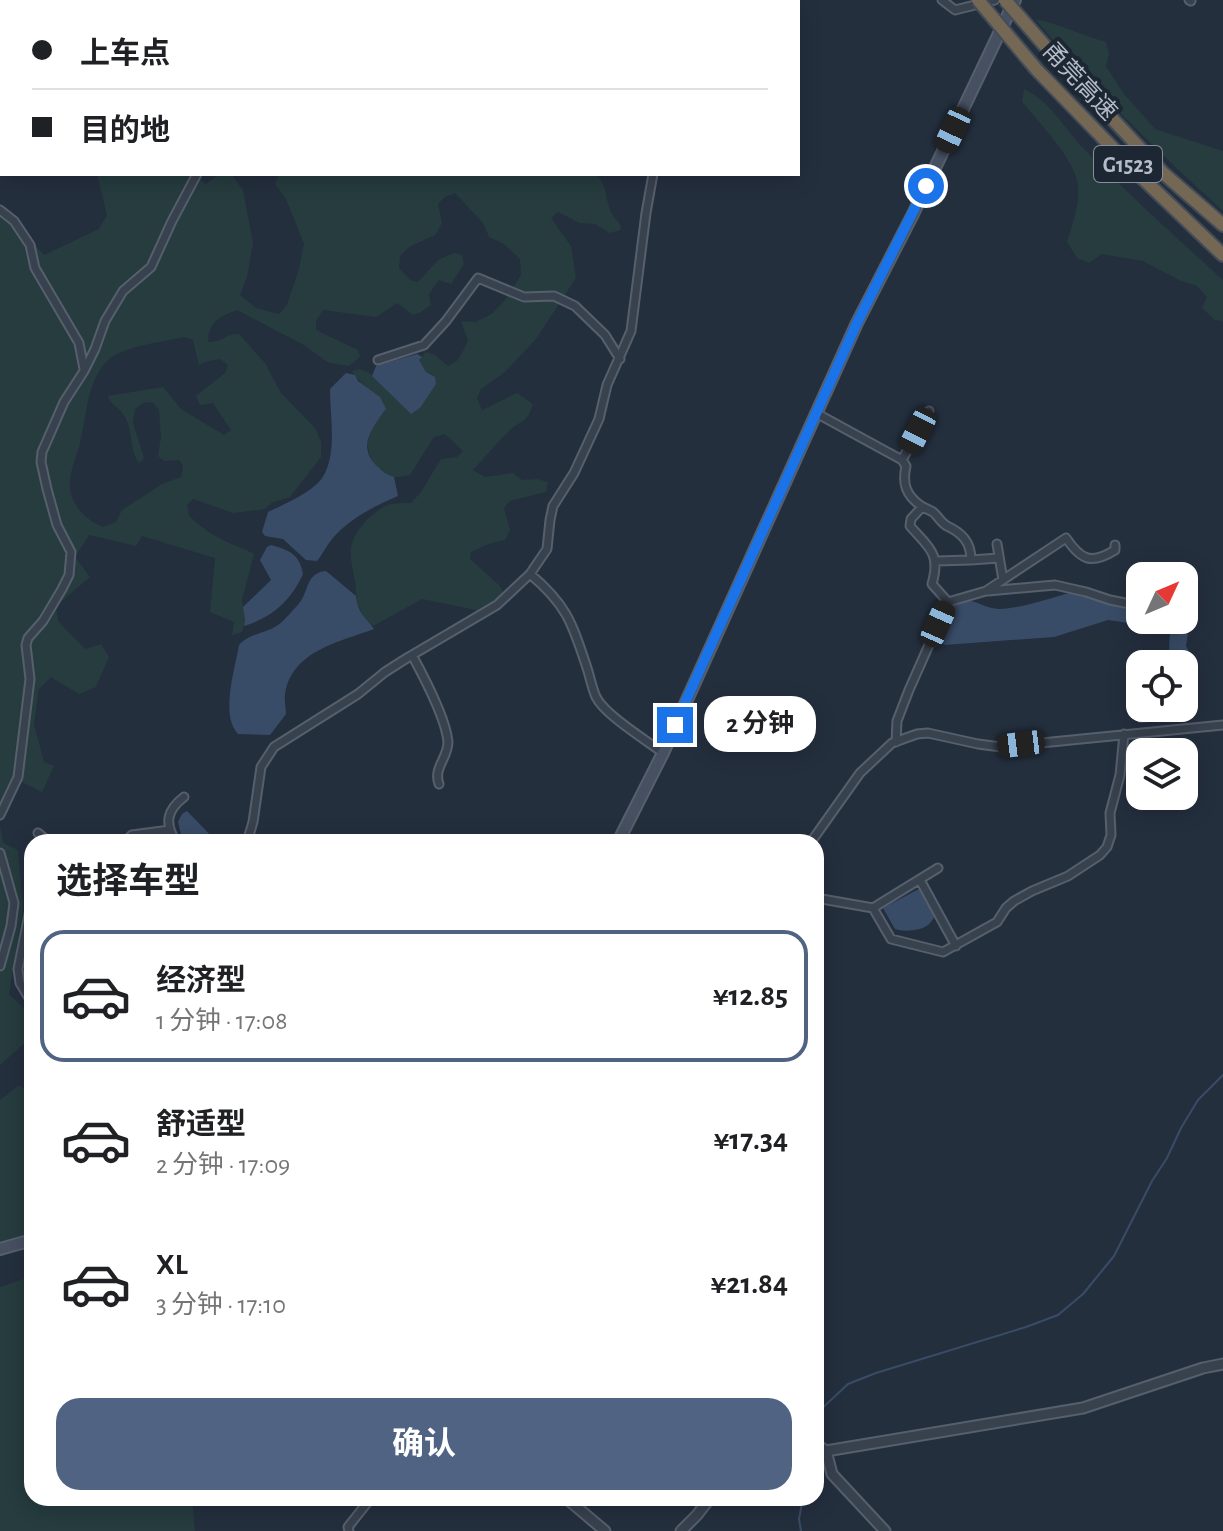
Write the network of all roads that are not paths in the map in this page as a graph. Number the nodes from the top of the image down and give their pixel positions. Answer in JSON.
{"nodes":[{"id":1,"x":942,"y":0,"type":"edge"},
{"id":2,"x":978,"y":0,"type":"edge"},
{"id":3,"x":995,"y":0,"type":"edge"},
{"id":4,"x":1005,"y":0,"type":"edge"},
{"id":5,"x":1015,"y":0,"type":"edge"},
{"id":6,"x":196,"y":176,"type":"edge"},
{"id":7,"x":653,"y":176,"type":"edge"},
{"id":8,"x":0,"y":210,"type":"edge"},
{"id":9,"x":1223,"y":225,"type":"edge"},
{"id":10,"x":1223,"y":255,"type":"edge"},
{"id":11,"x":620,"y":359,"type":"junction"},
{"id":12,"x":378,"y":360,"type":"dead end"},
{"id":13,"x":84,"y":371,"type":"junction"},
{"id":14,"x":929,"y":411,"type":"dead end"},
{"id":15,"x":816,"y":413,"type":"junction"},
{"id":16,"x":902,"y":460,"type":"junction"},
{"id":17,"x":922,"y":507,"type":"junction"},
{"id":18,"x":997,"y":544,"type":"dead end"},
{"id":19,"x":1115,"y":545,"type":"dead end"},
{"id":20,"x":998,"y":558,"type":"junction"},
{"id":21,"x":971,"y":560,"type":"junction"},
{"id":22,"x":936,"y":561,"type":"junction"},
{"id":23,"x":530,"y":574,"type":"junction"},
{"id":24,"x":1003,"y":580,"type":"junction"},
{"id":25,"x":986,"y":591,"type":"junction"},
{"id":26,"x":948,"y":602,"type":"junction"},
{"id":27,"x":1126,"y":603,"type":"edge"},
{"id":28,"x":412,"y":655,"type":"junction"},
{"id":29,"x":1223,"y":725,"type":"edge"},
{"id":30,"x":1124,"y":734,"type":"junction"},
{"id":31,"x":896,"y":742,"type":"junction"},
{"id":32,"x":663,"y":753,"type":"junction"},
{"id":33,"x":439,"y":784,"type":"dead end"},
{"id":34,"x":184,"y":797,"type":"dead end"},
{"id":35,"x":0,"y":815,"type":"edge"},
{"id":36,"x":170,"y":830,"type":"junction"},
{"id":37,"x":140,"y":834,"type":"edge"},
{"id":38,"x":172,"y":834,"type":"edge"},
{"id":39,"x":249,"y":834,"type":"edge"},
{"id":40,"x":622,"y":834,"type":"edge"},
{"id":41,"x":817,"y":834,"type":"edge"},
{"id":42,"x":0,"y":853,"type":"edge"},
{"id":43,"x":938,"y":868,"type":"dead end"},
{"id":44,"x":920,"y":880,"type":"junction"},
{"id":45,"x":824,"y":899,"type":"edge"},
{"id":46,"x":873,"y":908,"type":"junction"},
{"id":47,"x":24,"y":939,"type":"edge"},
{"id":48,"x":956,"y":946,"type":"junction"},
{"id":49,"x":0,"y":966,"type":"edge"},
{"id":50,"x":22,"y":986,"type":"joint"},
{"id":51,"x":24,"y":989,"type":"edge"},
{"id":52,"x":24,"y":1242,"type":"edge"},
{"id":53,"x":0,"y":1249,"type":"edge"},
{"id":54,"x":1223,"y":1364,"type":"edge"},
{"id":55,"x":826,"y":1451,"type":"joint"},
{"id":56,"x":363,"y":1506,"type":"edge"},
{"id":57,"x":575,"y":1506,"type":"edge"},
{"id":58,"x":704,"y":1506,"type":"edge"},
{"id":59,"x":349,"y":1531,"type":"edge"},
{"id":60,"x":605,"y":1531,"type":"edge"},
{"id":61,"x":681,"y":1531,"type":"edge"},
{"id":62,"x":885,"y":1531,"type":"edge"}],
"edges":[{"from":1,"to":3,"type":"street"},
{"from":2,"to":10,"type":"highway","name":"甬莞高速","number":"G1523","bridge":true},
{"from":4,"to":9,"type":"highway","name":"甬莞高速","number":"G1523","bridge":true},
{"from":5,"to":15,"type":"main road"},
{"from":6,"to":13,"type":"street"},
{"from":7,"to":11,"type":"street"},
{"from":8,"to":13,"type":"street"},
{"from":11,"to":12,"type":"street"},
{"from":11,"to":23,"type":"street"},
{"from":13,"to":35,"type":"street"},
{"from":14,"to":16,"type":"street"},
{"from":15,"to":16,"type":"street"},
{"from":15,"to":32,"type":"main road"},
{"from":16,"to":17,"type":"street"},
{"from":17,"to":21,"type":"street"},
{"from":17,"to":22,"type":"street"},
{"from":18,"to":20,"type":"street"},
{"from":19,"to":24,"type":"street"},
{"from":20,"to":21,"type":"street"},
{"from":20,"to":24,"type":"street"},
{"from":21,"to":22,"type":"street"},
{"from":22,"to":26,"type":"street"},
{"from":23,"to":28,"type":"street"},
{"from":23,"to":32,"type":"street"},
{"from":24,"to":25,"type":"street"},
{"from":25,"to":26,"type":"street"},
{"from":25,"to":27,"type":"street"},
{"from":26,"to":31,"type":"street"},
{"from":28,"to":33,"type":"street"},
{"from":28,"to":39,"type":"street"},
{"from":29,"to":30,"type":"street"},
{"from":30,"to":31,"type":"street"},
{"from":30,"to":48,"type":"street"},
{"from":31,"to":41,"type":"street"},
{"from":32,"to":40,"type":"main road"},
{"from":34,"to":36,"type":"street"},
{"from":36,"to":37,"type":"street"},
{"from":36,"to":38,"type":"street"},
{"from":42,"to":49,"type":"street"},
{"from":43,"to":44,"type":"street"},
{"from":44,"to":46,"type":"street"},
{"from":44,"to":48,"type":"street"},
{"from":45,"to":46,"type":"street"},
{"from":46,"to":48,"type":"street"},
{"from":47,"to":50,"type":"street"},
{"from":50,"to":51,"type":"street"},
{"from":52,"to":53,"type":"main road"},
{"from":54,"to":55,"type":"street"},
{"from":55,"to":62,"type":"street"},
{"from":56,"to":59,"type":"street"},
{"from":57,"to":60,"type":"street"},
{"from":58,"to":61,"type":"street"}]}
